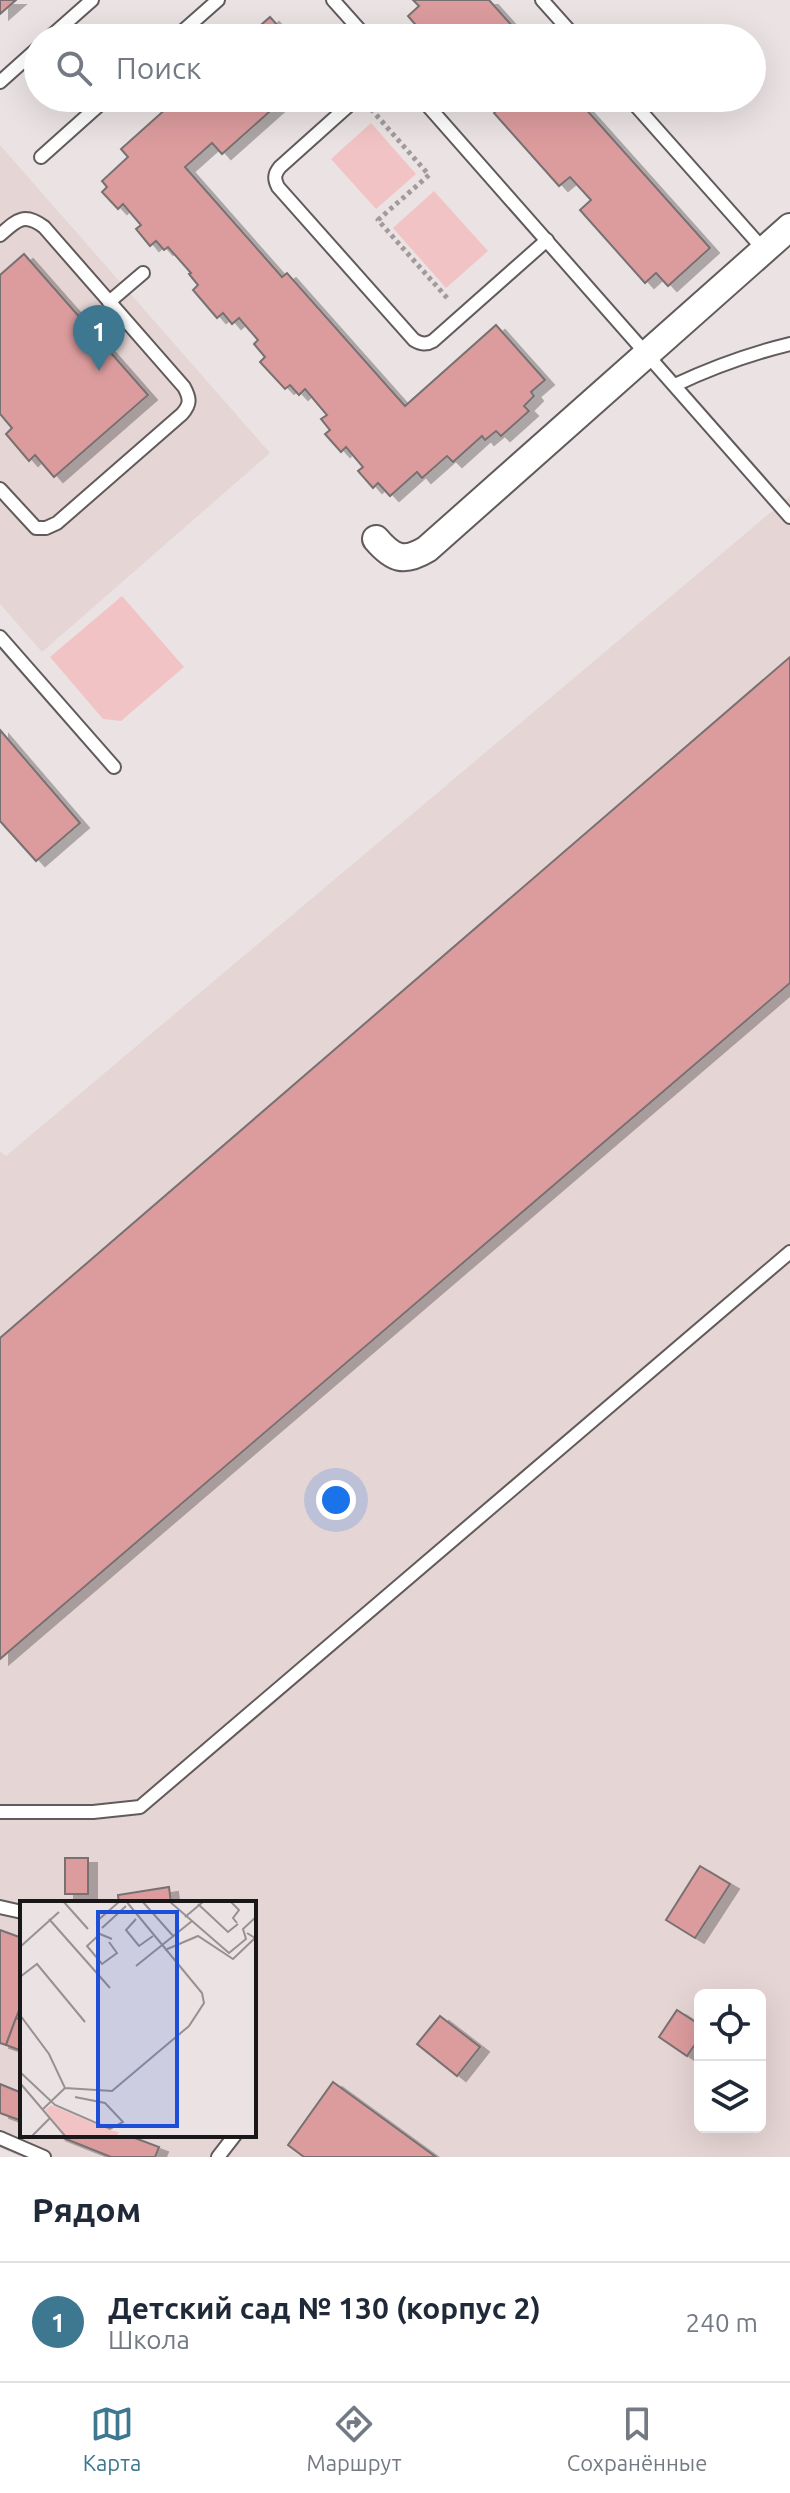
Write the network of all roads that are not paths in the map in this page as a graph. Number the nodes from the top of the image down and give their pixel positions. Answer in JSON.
{"nodes":[{"id":1,"x":92,"y":0,"type":"edge"},
{"id":2,"x":218,"y":0,"type":"edge"},
{"id":3,"x":333,"y":0,"type":"edge"},
{"id":4,"x":542,"y":0,"type":"edge"},
{"id":5,"x":65,"y":24,"type":"edge"},
{"id":6,"x":191,"y":24,"type":"edge"},
{"id":7,"x":354,"y":24,"type":"edge"},
{"id":8,"x":563,"y":24,"type":"edge"},
{"id":9,"x":24,"y":61,"type":"edge"},
{"id":10,"x":0,"y":82,"type":"edge"},
{"id":11,"x":91,"y":112,"type":"edge"},
{"id":12,"x":343,"y":112,"type":"edge"},
{"id":13,"x":433,"y":112,"type":"edge"},
{"id":14,"x":641,"y":112,"type":"edge"},
{"id":15,"x":41,"y":157,"type":"dead end"},
{"id":16,"x":790,"y":227,"type":"edge"},
{"id":17,"x":0,"y":235,"type":"edge"},
{"id":18,"x":547,"y":240,"type":"junction"},
{"id":19,"x":764,"y":250,"type":"junction"},
{"id":20,"x":143,"y":273,"type":"dead end"},
{"id":21,"x":109,"y":302,"type":"junction"},
{"id":22,"x":790,"y":344,"type":"edge"},
{"id":23,"x":648,"y":353,"type":"junction"},
{"id":24,"x":675,"y":385,"type":"junction"},
{"id":25,"x":0,"y":489,"type":"edge"},
{"id":26,"x":790,"y":517,"type":"edge"},
{"id":27,"x":376,"y":539,"type":"dead end"},
{"id":28,"x":0,"y":637,"type":"edge"},
{"id":29,"x":114,"y":767,"type":"dead end"},
{"id":30,"x":790,"y":1252,"type":"edge"},
{"id":31,"x":0,"y":1812,"type":"edge"},
{"id":32,"x":0,"y":1907,"type":"edge"},
{"id":33,"x":20,"y":1912,"type":"edge"},
{"id":34,"x":233,"y":2137,"type":"edge"},
{"id":35,"x":0,"y":2138,"type":"edge"},
{"id":36,"x":44,"y":2157,"type":"edge"},
{"id":37,"x":218,"y":2157,"type":"edge"}],
"edges":[{"from":1,"to":5,"type":"lane"},
{"from":2,"to":6,"type":"lane"},
{"from":3,"to":7,"type":"lane"},
{"from":4,"to":8,"type":"lane"},
{"from":9,"to":10,"type":"lane"},
{"from":11,"to":15,"type":"lane"},
{"from":12,"to":18,"type":"lane"},
{"from":13,"to":18,"type":"lane"},
{"from":14,"to":19,"type":"lane"},
{"from":16,"to":19,"type":"street"},
{"from":17,"to":21,"type":"lane"},
{"from":18,"to":23,"type":"lane"},
{"from":19,"to":23,"type":"street"},
{"from":20,"to":21,"type":"lane"},
{"from":21,"to":25,"type":"lane"},
{"from":22,"to":24,"type":"lane"},
{"from":23,"to":24,"type":"lane"},
{"from":23,"to":27,"type":"street"},
{"from":24,"to":26,"type":"lane"},
{"from":28,"to":29,"type":"lane"},
{"from":30,"to":31,"type":"lane"},
{"from":32,"to":33,"type":"lane"},
{"from":34,"to":37,"type":"lane"},
{"from":35,"to":36,"type":"lane"}]}
